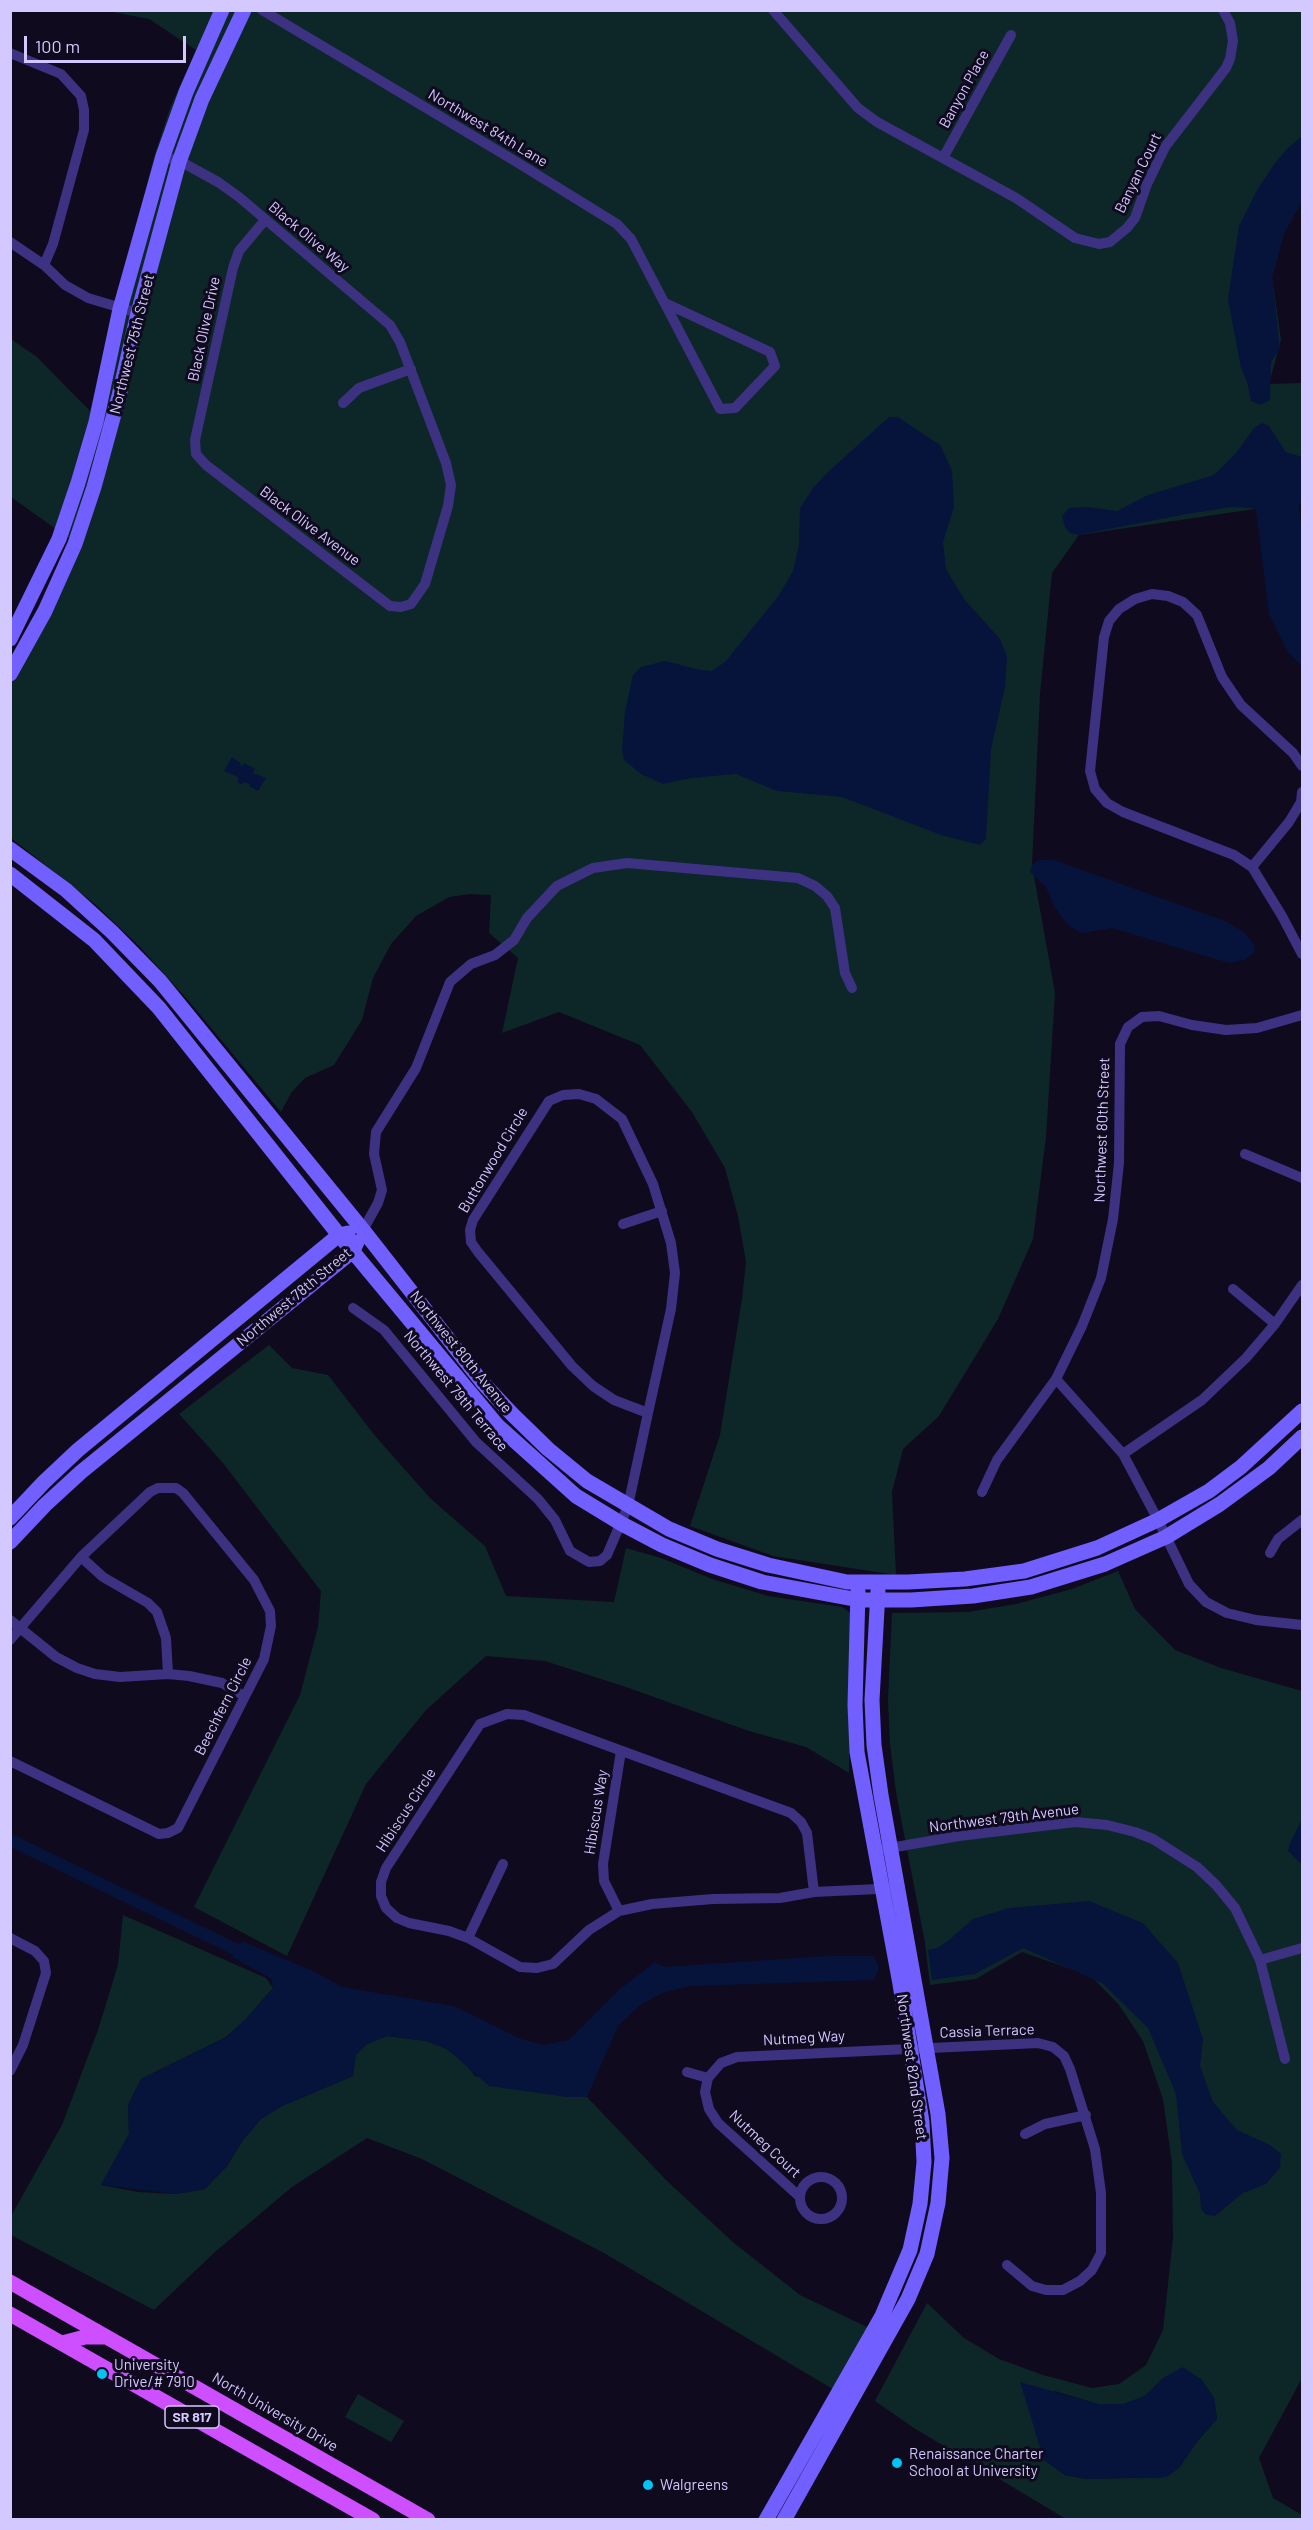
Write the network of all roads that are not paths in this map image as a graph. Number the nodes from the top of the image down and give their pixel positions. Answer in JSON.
{"nodes":[{"id":1,"x":222,"y":10,"type":"edge"},
{"id":2,"x":244,"y":10,"type":"edge"},
{"id":3,"x":262,"y":10,"type":"edge"},
{"id":4,"x":773,"y":10,"type":"edge"},
{"id":5,"x":1223,"y":10,"type":"edge"},
{"id":6,"x":1011,"y":35,"type":"dead end"},
{"id":7,"x":10,"y":53,"type":"edge"},
{"id":8,"x":163,"y":156,"type":"junction"},
{"id":9,"x":943,"y":158,"type":"junction"},
{"id":10,"x":179,"y":162,"type":"junction"},
{"id":11,"x":265,"y":220,"type":"junction"},
{"id":12,"x":10,"y":242,"type":"edge"},
{"id":13,"x":44,"y":266,"type":"junction"},
{"id":14,"x":665,"y":303,"type":"junction"},
{"id":15,"x":120,"y":309,"type":"junction"},
{"id":16,"x":138,"y":313,"type":"junction"},
{"id":17,"x":411,"y":369,"type":"junction"},
{"id":18,"x":343,"y":403,"type":"dead end"},
{"id":19,"x":196,"y":454,"type":"joint"},
{"id":20,"x":411,"y":604,"type":"joint"},
{"id":21,"x":10,"y":639,"type":"edge"},
{"id":22,"x":10,"y":675,"type":"edge"},
{"id":23,"x":1302,"y":766,"type":"edge"},
{"id":24,"x":1302,"y":792,"type":"edge"},
{"id":25,"x":10,"y":849,"type":"edge"},
{"id":26,"x":1252,"y":867,"type":"junction"},
{"id":27,"x":10,"y":874,"type":"edge"},
{"id":28,"x":1302,"y":954,"type":"edge"},
{"id":29,"x":852,"y":988,"type":"dead end"},
{"id":30,"x":1302,"y":1015,"type":"edge"},
{"id":31,"x":1245,"y":1154,"type":"dead end"},
{"id":32,"x":1302,"y":1178,"type":"edge"},
{"id":33,"x":662,"y":1212,"type":"junction"},
{"id":34,"x":622,"y":1224,"type":"dead end"},
{"id":35,"x":363,"y":1230,"type":"junction"},
{"id":36,"x":339,"y":1235,"type":"junction"},
{"id":37,"x":353,"y":1251,"type":"junction"},
{"id":38,"x":1302,"y":1285,"type":"edge"},
{"id":39,"x":1233,"y":1289,"type":"dead end"},
{"id":40,"x":354,"y":1308,"type":"dead end"},
{"id":41,"x":1275,"y":1324,"type":"junction"},
{"id":42,"x":1056,"y":1379,"type":"junction"},
{"id":43,"x":1302,"y":1411,"type":"edge"},
{"id":44,"x":648,"y":1413,"type":"junction"},
{"id":45,"x":1302,"y":1437,"type":"edge"},
{"id":46,"x":1122,"y":1454,"type":"junction"},
{"id":47,"x":982,"y":1492,"type":"dead end"},
{"id":48,"x":628,"y":1506,"type":"junction"},
{"id":49,"x":10,"y":1518,"type":"edge"},
{"id":50,"x":1158,"y":1520,"type":"junction"},
{"id":51,"x":1302,"y":1520,"type":"edge"},
{"id":52,"x":622,"y":1524,"type":"junction"},
{"id":53,"x":1166,"y":1537,"type":"junction"},
{"id":54,"x":10,"y":1542,"type":"edge"},
{"id":55,"x":1270,"y":1553,"type":"dead end"},
{"id":56,"x":81,"y":1557,"type":"junction"},
{"id":57,"x":858,"y":1582,"type":"junction"},
{"id":58,"x":878,"y":1582,"type":"junction"},
{"id":59,"x":859,"y":1600,"type":"junction"},
{"id":60,"x":878,"y":1600,"type":"junction"},
{"id":61,"x":15,"y":1624,"type":"edge"},
{"id":62,"x":1302,"y":1625,"type":"edge"},
{"id":63,"x":10,"y":1640,"type":"edge"},
{"id":64,"x":168,"y":1674,"type":"junction"},
{"id":65,"x":244,"y":1696,"type":"junction"},
{"id":66,"x":621,"y":1751,"type":"junction"},
{"id":67,"x":10,"y":1761,"type":"edge"},
{"id":68,"x":891,"y":1848,"type":"junction"},
{"id":69,"x":875,"y":1851,"type":"junction"},
{"id":70,"x":503,"y":1864,"type":"dead end"},
{"id":71,"x":899,"y":1888,"type":"junction"},
{"id":72,"x":882,"y":1890,"type":"junction"},
{"id":73,"x":814,"y":1892,"type":"junction"},
{"id":74,"x":619,"y":1911,"type":"junction"},
{"id":75,"x":10,"y":1938,"type":"edge"},
{"id":76,"x":468,"y":1938,"type":"junction"},
{"id":77,"x":1302,"y":1948,"type":"edge"},
{"id":78,"x":1260,"y":1960,"type":"junction"},
{"id":79,"x":910,"y":2048,"type":"junction"},
{"id":80,"x":927,"y":2048,"type":"junction"},
{"id":81,"x":1286,"y":2060,"type":"dead end"},
{"id":82,"x":10,"y":2072,"type":"edge"},
{"id":83,"x":687,"y":2072,"type":"dead end"},
{"id":84,"x":708,"y":2078,"type":"junction"},
{"id":85,"x":1086,"y":2115,"type":"junction"},
{"id":86,"x":1025,"y":2134,"type":"dead end"},
{"id":87,"x":800,"y":2197,"type":"junction"},
{"id":88,"x":1007,"y":2265,"type":"dead end"},
{"id":89,"x":10,"y":2282,"type":"edge"},
{"id":90,"x":10,"y":2314,"type":"edge"},
{"id":91,"x":108,"y":2337,"type":"junction"},
{"id":92,"x":62,"y":2343,"type":"junction"},
{"id":93,"x":373,"y":2520,"type":"edge"},
{"id":94,"x":428,"y":2520,"type":"edge"},
{"id":95,"x":766,"y":2520,"type":"edge"},
{"id":96,"x":784,"y":2520,"type":"edge"}],
"edges":[{"from":1,"to":8,"type":"street","name":"Northwest 75th Street"},
{"from":2,"to":10,"type":"street","name":"Northwest 75th Street"},
{"from":3,"to":14,"type":"street","name":"Northwest 84th Lane"},
{"from":4,"to":9,"type":"street"},
{"from":5,"to":9,"type":"street","name":"Banyan Court"},
{"from":6,"to":9,"type":"street","name":"Banyon Place"},
{"from":7,"to":13,"type":"street"},
{"from":8,"to":10,"type":"street","name":"Black Olive Way"},
{"from":8,"to":15,"type":"street","name":"Northwest 75th Street"},
{"from":10,"to":11,"type":"street","name":"Black Olive Way"},
{"from":10,"to":16,"type":"street","name":"Northwest 75th Street"},
{"from":11,"to":17,"type":"street","name":"Black Olive Way"},
{"from":11,"to":19,"type":"street","name":"Black Olive Drive"},
{"from":12,"to":13,"type":"street"},
{"from":13,"to":15,"type":"street"},
{"from":14,"to":14,"type":"street","name":"Northwest 84th Lane"},
{"from":15,"to":16,"type":"street"},
{"from":15,"to":21,"type":"street","name":"Northwest 75th Street"},
{"from":16,"to":22,"type":"street","name":"Northwest 75th Street"},
{"from":17,"to":18,"type":"street"},
{"from":17,"to":20,"type":"street","name":"Black Olive Way"},
{"from":19,"to":20,"type":"street","name":"Black Olive Avenue"},
{"from":23,"to":26,"type":"street"},
{"from":24,"to":26,"type":"street"},
{"from":25,"to":35,"type":"street","name":"Northwest 80th Avenue"},
{"from":26,"to":28,"type":"street"},
{"from":27,"to":36,"type":"street","name":"Northwest 80th Avenue"},
{"from":29,"to":35,"type":"street"},
{"from":30,"to":42,"type":"street","name":"Northwest 80th Street"},
{"from":31,"to":32,"type":"street"},
{"from":33,"to":34,"type":"street"},
{"from":33,"to":44,"type":"street","name":"Buttonwood Circle"},
{"from":33,"to":44,"type":"street","name":"Buttonwood Circle"},
{"from":35,"to":36,"type":"street","name":"Northwest 78th Street"},
{"from":35,"to":37,"type":"street","name":"Northwest 78th Street"},
{"from":35,"to":48,"type":"street","name":"Northwest 80th Avenue"},
{"from":36,"to":37,"type":"street","name":"Northwest 80th Avenue"},
{"from":36,"to":49,"type":"street","name":"Northwest 78th Street"},
{"from":37,"to":52,"type":"street","name":"Northwest 80th Avenue"},
{"from":37,"to":54,"type":"street","name":"Northwest 78th Street"},
{"from":38,"to":41,"type":"street"},
{"from":39,"to":41,"type":"street"},
{"from":40,"to":52,"type":"street","name":"Northwest 79th Terrace"},
{"from":41,"to":46,"type":"street"},
{"from":42,"to":46,"type":"street"},
{"from":42,"to":47,"type":"street","name":"Northwest 80th Street"},
{"from":43,"to":50,"type":"street","name":"Northwest 80th Avenue"},
{"from":44,"to":48,"type":"street","name":"Buttonwood Circle"},
{"from":45,"to":53,"type":"street","name":"Northwest 80th Avenue"},
{"from":46,"to":50,"type":"street"},
{"from":48,"to":52,"type":"street","name":"Buttonwood Circle"},
{"from":48,"to":57,"type":"street","name":"Northwest 80th Avenue"},
{"from":50,"to":53,"type":"street"},
{"from":50,"to":58,"type":"street","name":"Northwest 80th Avenue"},
{"from":51,"to":55,"type":"street"},
{"from":52,"to":59,"type":"street","name":"Northwest 80th Avenue"},
{"from":53,"to":60,"type":"street","name":"Northwest 80th Avenue"},
{"from":53,"to":62,"type":"street"},
{"from":56,"to":61,"type":"street","name":"Beechfern Circle"},
{"from":56,"to":64,"type":"street"},
{"from":56,"to":65,"type":"street","name":"Beechfern Circle"},
{"from":57,"to":58,"type":"street","name":"Northwest 80th Avenue"},
{"from":57,"to":59,"type":"street","name":"Northwest 82nd Street"},
{"from":58,"to":60,"type":"street","name":"Northwest 82nd Street"},
{"from":59,"to":60,"type":"street","name":"Northwest 80th Avenue"},
{"from":59,"to":69,"type":"street","name":"Northwest 82nd Street"},
{"from":60,"to":68,"type":"street","name":"Northwest 82nd Street"},
{"from":61,"to":63,"type":"street","name":"Beechfern Circle"},
{"from":61,"to":64,"type":"street"},
{"from":64,"to":65,"type":"street"},
{"from":65,"to":67,"type":"street","name":"Beechfern Circle"},
{"from":66,"to":73,"type":"street","name":"Hibiscus Circle"},
{"from":66,"to":74,"type":"street","name":"Hibiscus Way"},
{"from":66,"to":76,"type":"street","name":"Hibiscus Circle"},
{"from":68,"to":69,"type":"street","name":"Northwest 79th Avenue"},
{"from":68,"to":71,"type":"street","name":"Northwest 82nd Street"},
{"from":68,"to":78,"type":"street","name":"Northwest 79th Avenue"},
{"from":69,"to":72,"type":"street","name":"Northwest 82nd Street"},
{"from":70,"to":76,"type":"street"},
{"from":71,"to":72,"type":"street","name":"Hibiscus Circle"},
{"from":71,"to":80,"type":"street","name":"Northwest 82nd Street"},
{"from":72,"to":73,"type":"street","name":"Hibiscus Circle"},
{"from":72,"to":79,"type":"street","name":"Northwest 82nd Street"},
{"from":73,"to":74,"type":"street","name":"Hibiscus Circle"},
{"from":74,"to":76,"type":"street","name":"Hibiscus Circle"},
{"from":75,"to":82,"type":"street"},
{"from":77,"to":78,"type":"street"},
{"from":78,"to":81,"type":"street","name":"Northwest 79th Avenue"},
{"from":79,"to":80,"type":"street","name":"Cassia Terrace"},
{"from":79,"to":84,"type":"street","name":"Nutmeg Way"},
{"from":79,"to":95,"type":"street","name":"Northwest 82nd Street"},
{"from":80,"to":85,"type":"street","name":"Cassia Terrace"},
{"from":80,"to":96,"type":"street","name":"Northwest 82nd Street"},
{"from":83,"to":84,"type":"street"},
{"from":84,"to":87,"type":"street","name":"Nutmeg Court"},
{"from":85,"to":86,"type":"street"},
{"from":85,"to":88,"type":"street","name":"Cassia Terrace"},
{"from":87,"to":87,"type":"street","name":"Nutmeg Court"},
{"from":89,"to":91,"type":"main road","name":"North University Drive","number":"SR 817"},
{"from":90,"to":92,"type":"main road","number":"SR 817"},
{"from":91,"to":92,"type":"main road"},
{"from":91,"to":94,"type":"main road","name":"North University Drive","number":"SR 817"},
{"from":92,"to":93,"type":"main road","number":"SR 817"}]}
